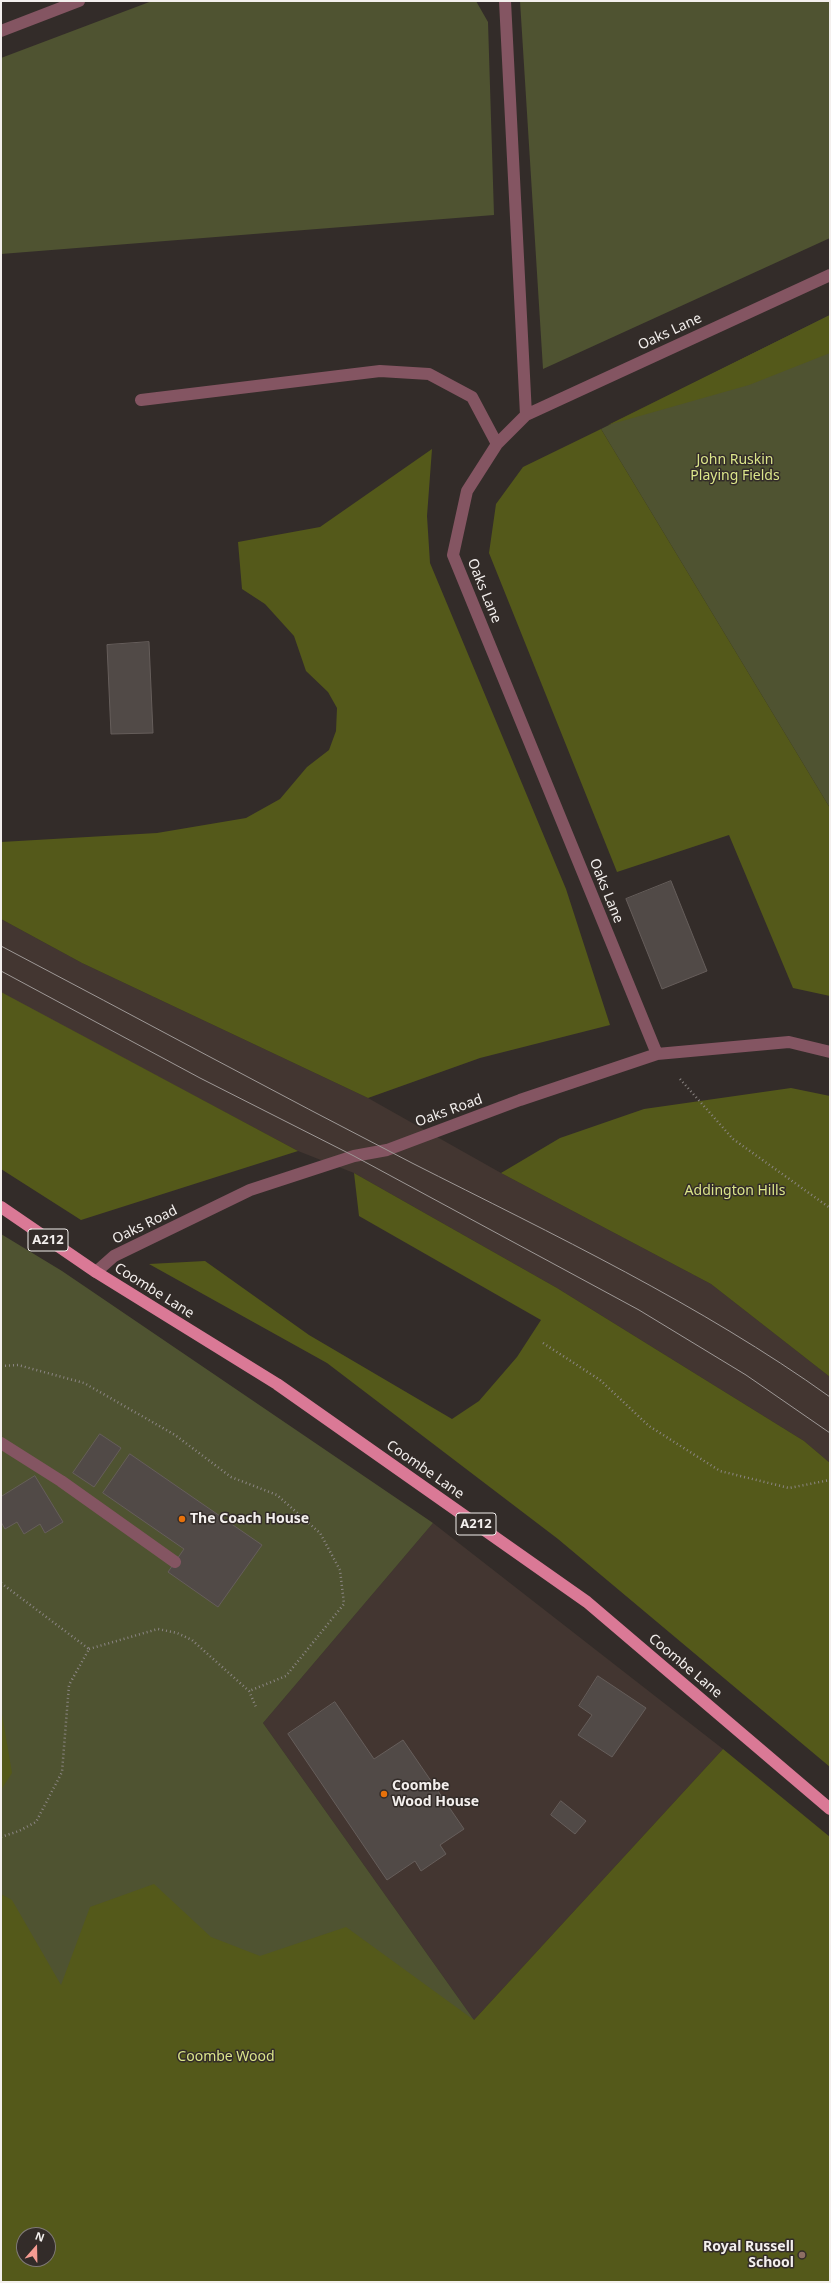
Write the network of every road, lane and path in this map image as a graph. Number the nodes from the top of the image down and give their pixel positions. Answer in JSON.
{"nodes":[{"id":1,"x":79,"y":1,"type":"edge"},
{"id":2,"x":504,"y":3,"type":"edge"},
{"id":3,"x":1,"y":32,"type":"edge"},
{"id":4,"x":830,"y":275,"type":"edge"},
{"id":5,"x":141,"y":400,"type":"dead end"},
{"id":6,"x":526,"y":415,"type":"junction"},
{"id":7,"x":497,"y":444,"type":"junction"},
{"id":8,"x":830,"y":1052,"type":"edge"},
{"id":9,"x":657,"y":1054,"type":"junction"},
{"id":10,"x":1,"y":1207,"type":"edge"},
{"id":11,"x":830,"y":1208,"type":"edge"},
{"id":12,"x":96,"y":1272,"type":"junction"},
{"id":13,"x":543,"y":1343,"type":"dead end"},
{"id":14,"x":1,"y":1366,"type":"edge"},
{"id":15,"x":1,"y":1443,"type":"edge"},
{"id":16,"x":830,"y":1480,"type":"edge"},
{"id":17,"x":175,"y":1562,"type":"dead end"},
{"id":18,"x":1,"y":1583,"type":"edge"},
{"id":19,"x":89,"y":1649,"type":"junction"},
{"id":20,"x":249,"y":1692,"type":"junction"},
{"id":21,"x":256,"y":1707,"type":"dead end"},
{"id":22,"x":830,"y":1809,"type":"edge"},
{"id":23,"x":1,"y":1837,"type":"edge"}],
"edges":[{"from":1,"to":3,"type":"street"},
{"from":2,"to":6,"type":"street"},
{"from":4,"to":6,"type":"street","name":"Oaks Lane"},
{"from":5,"to":7,"type":"street"},
{"from":6,"to":7,"type":"street","name":"Oaks Lane"},
{"from":7,"to":9,"type":"street","name":"Oaks Lane"},
{"from":8,"to":9,"type":"street","name":"Oaks Road"},
{"from":9,"to":11,"type":"path"},
{"from":9,"to":12,"type":"street","name":"Oaks Road"},
{"from":10,"to":12,"type":"main road","number":"A212"},
{"from":12,"to":22,"type":"main road","name":"Coombe Lane","number":"A212"},
{"from":13,"to":16,"type":"path"},
{"from":14,"to":20,"type":"path"},
{"from":15,"to":17,"type":"street"},
{"from":18,"to":19,"type":"path"},
{"from":19,"to":20,"type":"path"},
{"from":19,"to":23,"type":"path"},
{"from":20,"to":21,"type":"path"}]}
